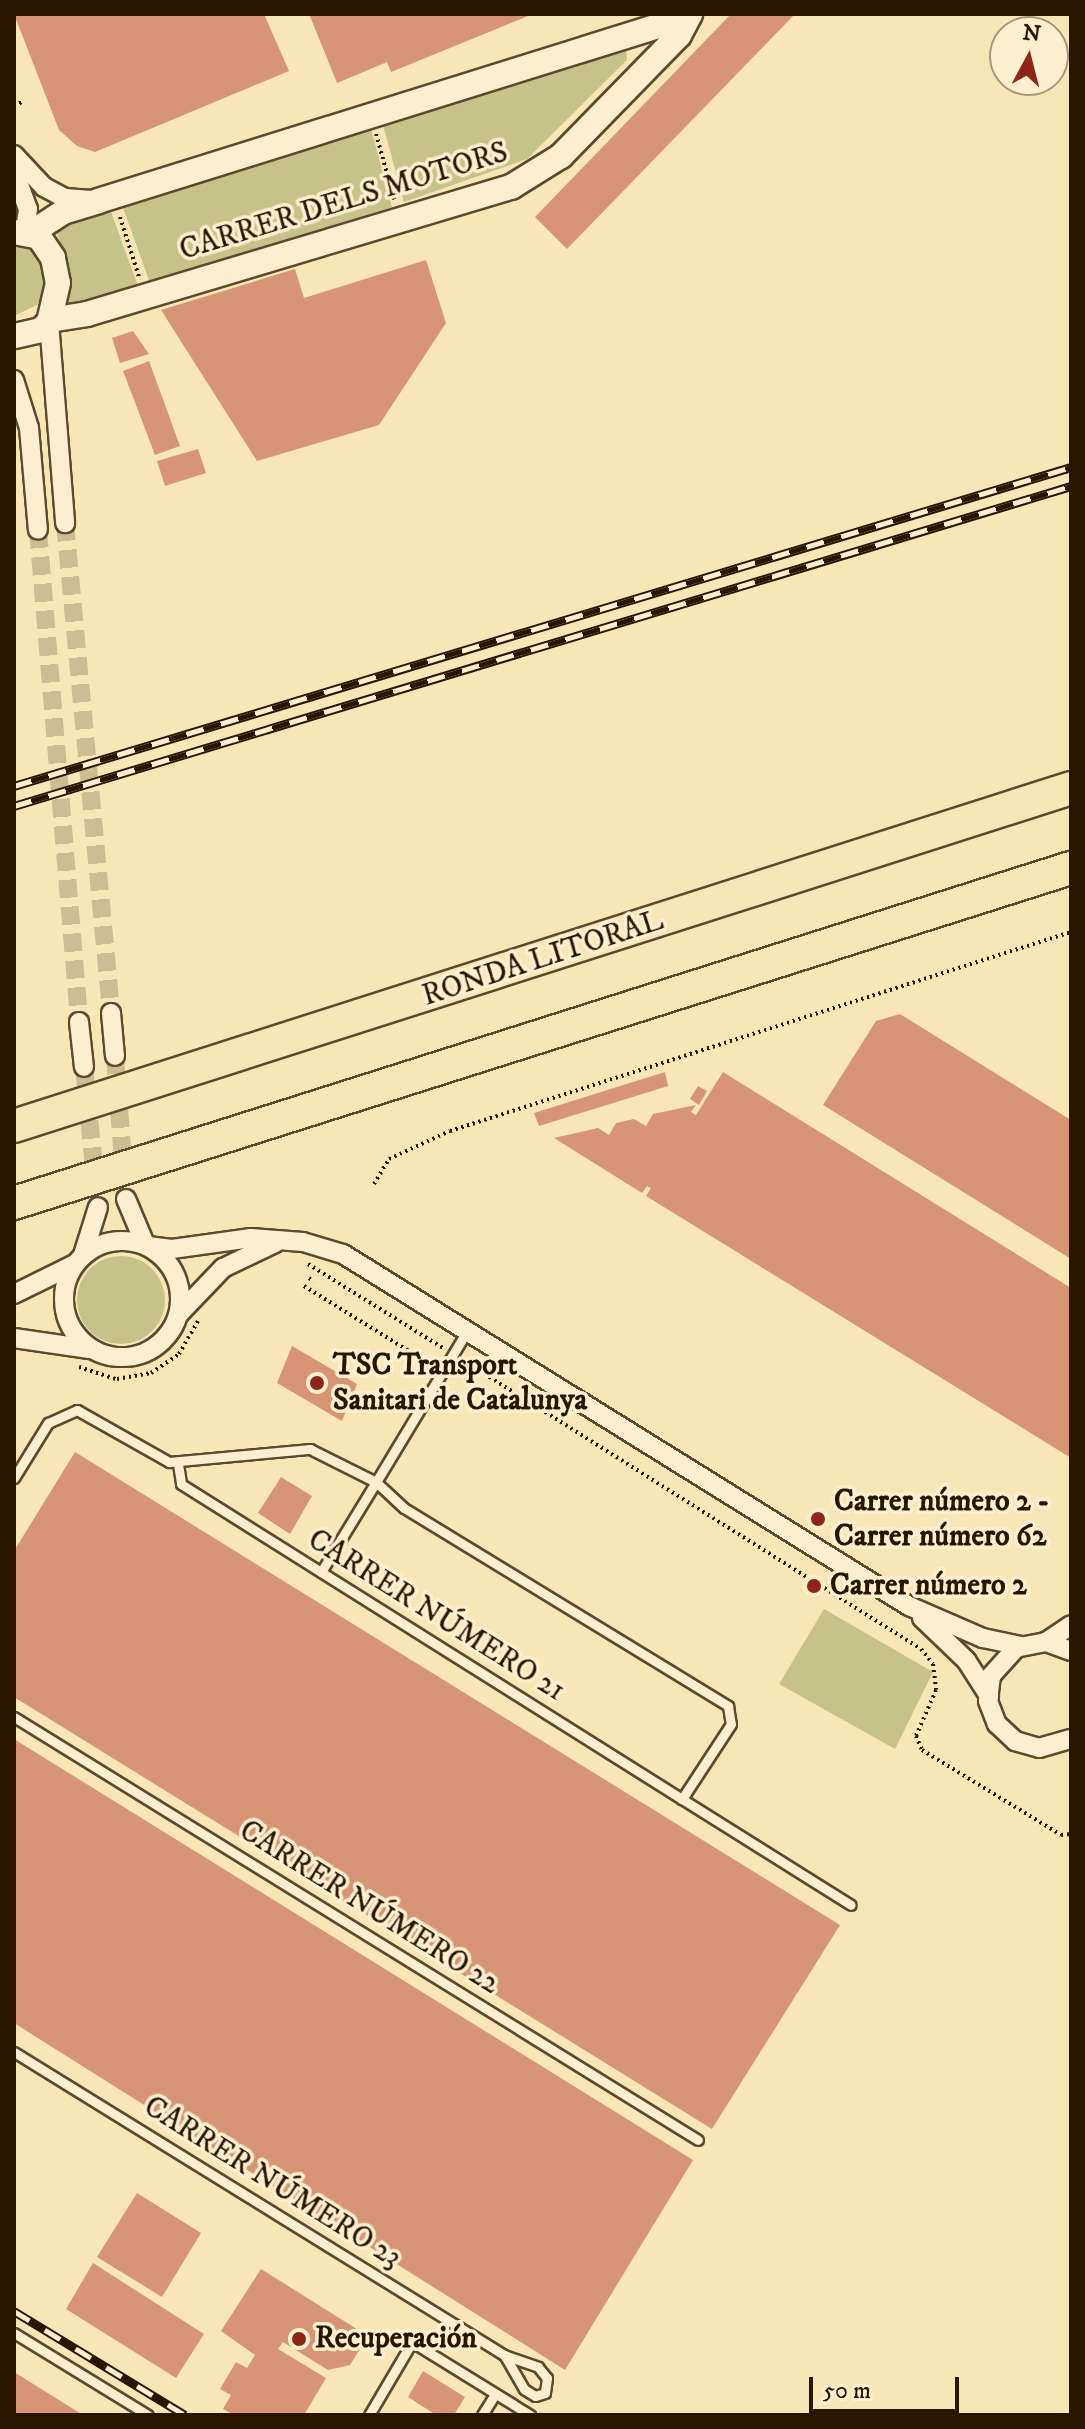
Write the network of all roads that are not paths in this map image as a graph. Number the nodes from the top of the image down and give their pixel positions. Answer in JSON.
{"nodes":[{"id":1,"x":689,"y":15,"type":"edge"},
{"id":2,"x":14,"y":155,"type":"edge"},
{"id":3,"x":14,"y":171,"type":"edge"},
{"id":4,"x":107,"y":204,"type":"junction"},
{"id":5,"x":23,"y":232,"type":"edge"},
{"id":6,"x":49,"y":321,"type":"junction"},
{"id":7,"x":14,"y":336,"type":"edge"},
{"id":8,"x":14,"y":380,"type":"edge"},
{"id":9,"x":65,"y":523,"type":"tunnel mouth"},
{"id":10,"x":38,"y":530,"type":"tunnel mouth"},
{"id":11,"x":1071,"y":788,"type":"edge"},
{"id":12,"x":1071,"y":868,"type":"edge"},
{"id":13,"x":111,"y":1013,"type":"tunnel mouth"},
{"id":14,"x":79,"y":1022,"type":"tunnel mouth"},
{"id":15,"x":115,"y":1056,"type":"tunnel mouth"},
{"id":16,"x":84,"y":1067,"type":"tunnel mouth"},
{"id":17,"x":14,"y":1126,"type":"edge"},
{"id":18,"x":126,"y":1199,"type":"tunnel mouth"},
{"id":19,"x":14,"y":1203,"type":"edge"},
{"id":20,"x":98,"y":1207,"type":"tunnel mouth"},
{"id":21,"x":285,"y":1240,"type":"junction"},
{"id":22,"x":146,"y":1245,"type":"junction"},
{"id":23,"x":78,"y":1260,"type":"junction"},
{"id":24,"x":14,"y":1294,"type":"edge"},
{"id":25,"x":178,"y":1315,"type":"junction"},
{"id":26,"x":467,"y":1331,"type":"junction"},
{"id":27,"x":14,"y":1338,"type":"edge"},
{"id":28,"x":91,"y":1349,"type":"junction"},
{"id":29,"x":178,"y":1464,"type":"junction"},
{"id":30,"x":14,"y":1478,"type":"edge"},
{"id":31,"x":376,"y":1482,"type":"junction"},
{"id":32,"x":321,"y":1572,"type":"junction"},
{"id":33,"x":909,"y":1606,"type":"junction"},
{"id":34,"x":1071,"y":1625,"type":"edge"},
{"id":35,"x":1046,"y":1642,"type":"junction"},
{"id":36,"x":1022,"y":1646,"type":"junction"},
{"id":37,"x":1071,"y":1651,"type":"edge"},
{"id":38,"x":989,"y":1696,"type":"junction"},
{"id":39,"x":14,"y":1717,"type":"edge"},
{"id":40,"x":1070,"y":1740,"type":"edge"},
{"id":41,"x":682,"y":1799,"type":"junction"},
{"id":42,"x":851,"y":1905,"type":"dead end"},
{"id":43,"x":14,"y":2052,"type":"edge"},
{"id":44,"x":698,"y":2140,"type":"dead end"},
{"id":45,"x":14,"y":2333,"type":"edge"},
{"id":46,"x":504,"y":2355,"type":"junction"},
{"id":47,"x":495,"y":2394,"type":"junction"},
{"id":48,"x":148,"y":2415,"type":"edge"},
{"id":49,"x":369,"y":2415,"type":"edge"},
{"id":50,"x":482,"y":2415,"type":"edge"},
{"id":51,"x":530,"y":2415,"type":"edge"}],
"edges":[{"from":1,"to":4,"type":"street","name":"CARRER DELS MOTORS"},
{"from":1,"to":6,"type":"street","name":"CARRER DELS MOTORS"},
{"from":2,"to":4,"type":"street"},
{"from":3,"to":5,"type":"street"},
{"from":4,"to":5,"type":"street","name":"CARRER DELS MOTORS"},
{"from":5,"to":6,"type":"street"},
{"from":6,"to":7,"type":"street","name":"CARRER DELS MOTORS"},
{"from":6,"to":9,"type":"street"},
{"from":8,"to":10,"type":"street"},
{"from":11,"to":17,"type":"highway","name":"RONDA LITORAL"},
{"from":12,"to":19,"type":"highway"},
{"from":13,"to":15,"type":"street"},
{"from":14,"to":16,"type":"street"},
{"from":18,"to":22,"type":"street"},
{"from":20,"to":23,"type":"street"},
{"from":21,"to":22,"type":"street"},
{"from":21,"to":25,"type":"street"},
{"from":21,"to":26,"type":"street"},
{"from":22,"to":23,"type":"street"},
{"from":22,"to":25,"type":"street"},
{"from":23,"to":24,"type":"street"},
{"from":23,"to":28,"type":"street"},
{"from":25,"to":28,"type":"street"},
{"from":26,"to":31,"type":"lane"},
{"from":26,"to":33,"type":"street"},
{"from":27,"to":28,"type":"street"},
{"from":29,"to":30,"type":"lane"},
{"from":29,"to":31,"type":"lane"},
{"from":29,"to":32,"type":"lane","name":"CARRER NÚMERO 21"},
{"from":31,"to":32,"type":"lane"},
{"from":31,"to":41,"type":"lane"},
{"from":32,"to":41,"type":"lane","name":"CARRER NÚMERO 21"},
{"from":33,"to":36,"type":"street"},
{"from":33,"to":38,"type":"street"},
{"from":34,"to":35,"type":"street"},
{"from":35,"to":36,"type":"street"},
{"from":35,"to":37,"type":"street"},
{"from":36,"to":38,"type":"street"},
{"from":38,"to":40,"type":"street"},
{"from":39,"to":44,"type":"lane","name":"CARRER NÚMERO 22"},
{"from":41,"to":42,"type":"lane","name":"CARRER NÚMERO 21"},
{"from":43,"to":46,"type":"lane","name":"CARRER NÚMERO 23"},
{"from":45,"to":48,"type":"lane"},
{"from":46,"to":46,"type":"lane","name":"CARRER NÚMERO 23"},
{"from":47,"to":49,"type":"lane"},
{"from":47,"to":50,"type":"lane"},
{"from":47,"to":51,"type":"lane"}]}
